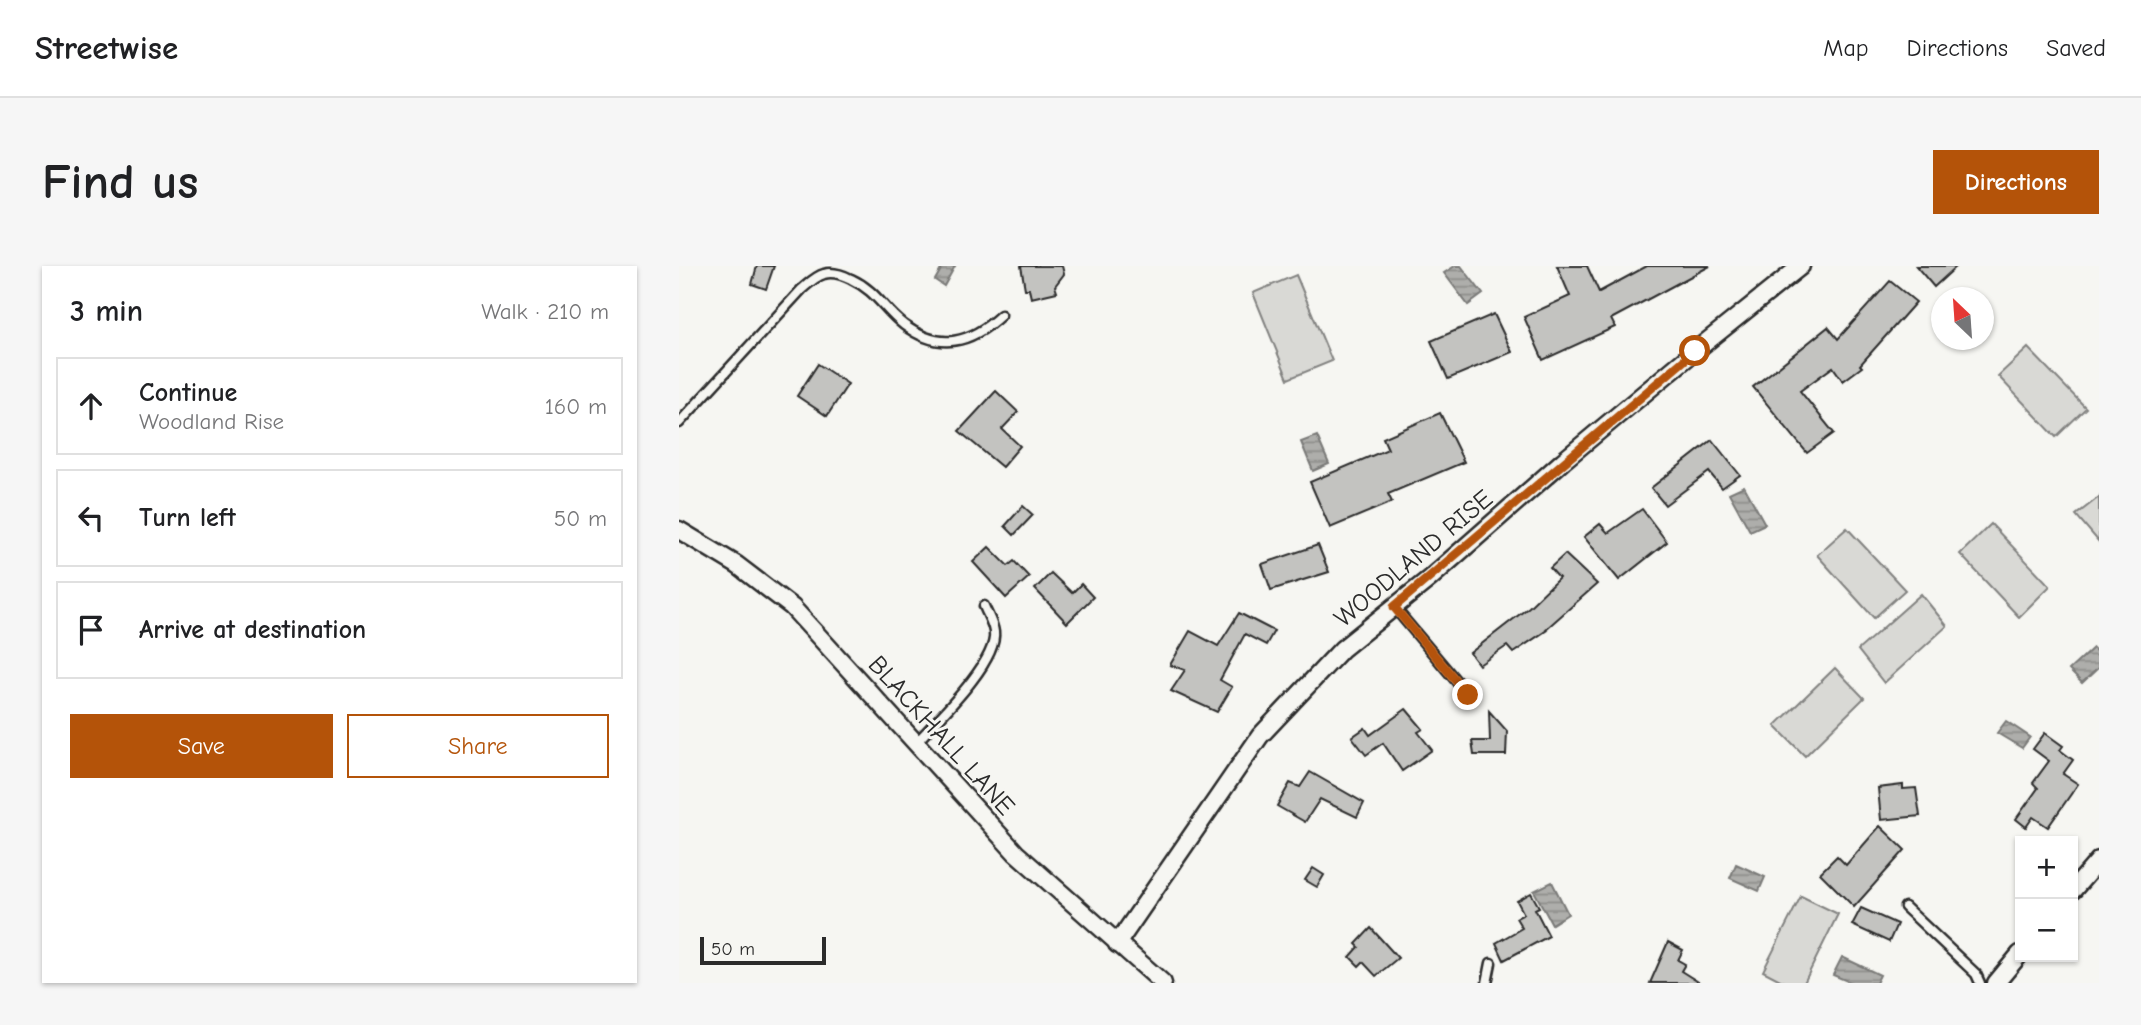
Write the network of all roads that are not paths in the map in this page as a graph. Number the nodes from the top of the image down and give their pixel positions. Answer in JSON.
{"nodes":[{"id":1,"x":1801,"y":266,"type":"edge"},
{"id":2,"x":1001,"y":315,"type":"dead end"},
{"id":3,"x":679,"y":423,"type":"edge"},
{"id":4,"x":679,"y":530,"type":"edge"},
{"id":5,"x":984,"y":606,"type":"dead end"},
{"id":6,"x":1394,"y":607,"type":"junction"},
{"id":7,"x":1468,"y":695,"type":"dead end"},
{"id":8,"x":916,"y":743,"type":"junction"},
{"id":9,"x":2099,"y":860,"type":"edge"},
{"id":10,"x":2078,"y":884,"type":"edge"},
{"id":11,"x":1905,"y":907,"type":"dead end"},
{"id":12,"x":1117,"y":944,"type":"junction"},
{"id":13,"x":2015,"y":960,"type":"edge"},
{"id":14,"x":1491,"y":963,"type":"dead end"},
{"id":15,"x":1163,"y":983,"type":"edge"},
{"id":16,"x":1487,"y":983,"type":"edge"},
{"id":17,"x":1980,"y":983,"type":"edge"},
{"id":18,"x":1996,"y":983,"type":"edge"}],
"edges":[{"from":1,"to":6,"type":"street","name":"WOODLAND RISE"},
{"from":2,"to":3,"type":"lane"},
{"from":4,"to":8,"type":"street","name":"BLACKHALL LANE"},
{"from":5,"to":8,"type":"lane"},
{"from":6,"to":7,"type":"lane"},
{"from":6,"to":12,"type":"street","name":"WOODLAND RISE"},
{"from":8,"to":12,"type":"street","name":"BLACKHALL LANE"},
{"from":9,"to":10,"type":"street"},
{"from":11,"to":17,"type":"lane"},
{"from":12,"to":15,"type":"street","name":"BLACKHALL LANE"},
{"from":13,"to":18,"type":"street"},
{"from":14,"to":16,"type":"lane"}]}
